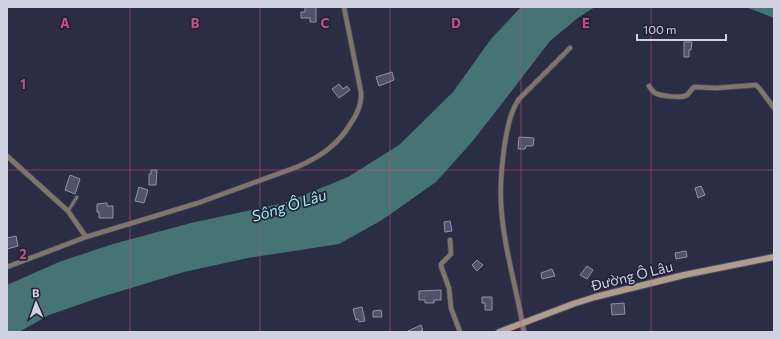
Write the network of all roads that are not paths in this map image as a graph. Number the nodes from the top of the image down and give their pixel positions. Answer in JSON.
{"nodes":[{"id":1,"x":344,"y":7,"type":"edge"},
{"id":2,"x":570,"y":48,"type":"dead end"},
{"id":3,"x":649,"y":86,"type":"dead end"},
{"id":4,"x":774,"y":108,"type":"edge"},
{"id":5,"x":7,"y":156,"type":"edge"},
{"id":6,"x":77,"y":197,"type":"dead end"},
{"id":7,"x":68,"y":211,"type":"junction"},
{"id":8,"x":86,"y":237,"type":"junction"},
{"id":9,"x":450,"y":240,"type":"dead end"},
{"id":10,"x":774,"y":257,"type":"edge"},
{"id":11,"x":7,"y":267,"type":"edge"},
{"id":12,"x":523,"y":323,"type":"junction"},
{"id":13,"x":460,"y":332,"type":"edge"},
{"id":14,"x":499,"y":332,"type":"edge"},
{"id":15,"x":524,"y":332,"type":"edge"}],
"edges":[{"from":1,"to":8,"type":"street"},
{"from":2,"to":12,"type":"street"},
{"from":3,"to":4,"type":"street"},
{"from":5,"to":7,"type":"street"},
{"from":6,"to":7,"type":"lane"},
{"from":7,"to":8,"type":"street"},
{"from":8,"to":11,"type":"street"},
{"from":9,"to":13,"type":"street"},
{"from":10,"to":12,"type":"main road","name":"Đường Ô Lâu"},
{"from":12,"to":14,"type":"main road","name":"Đường Ô Lâu"},
{"from":12,"to":15,"type":"street"}]}
